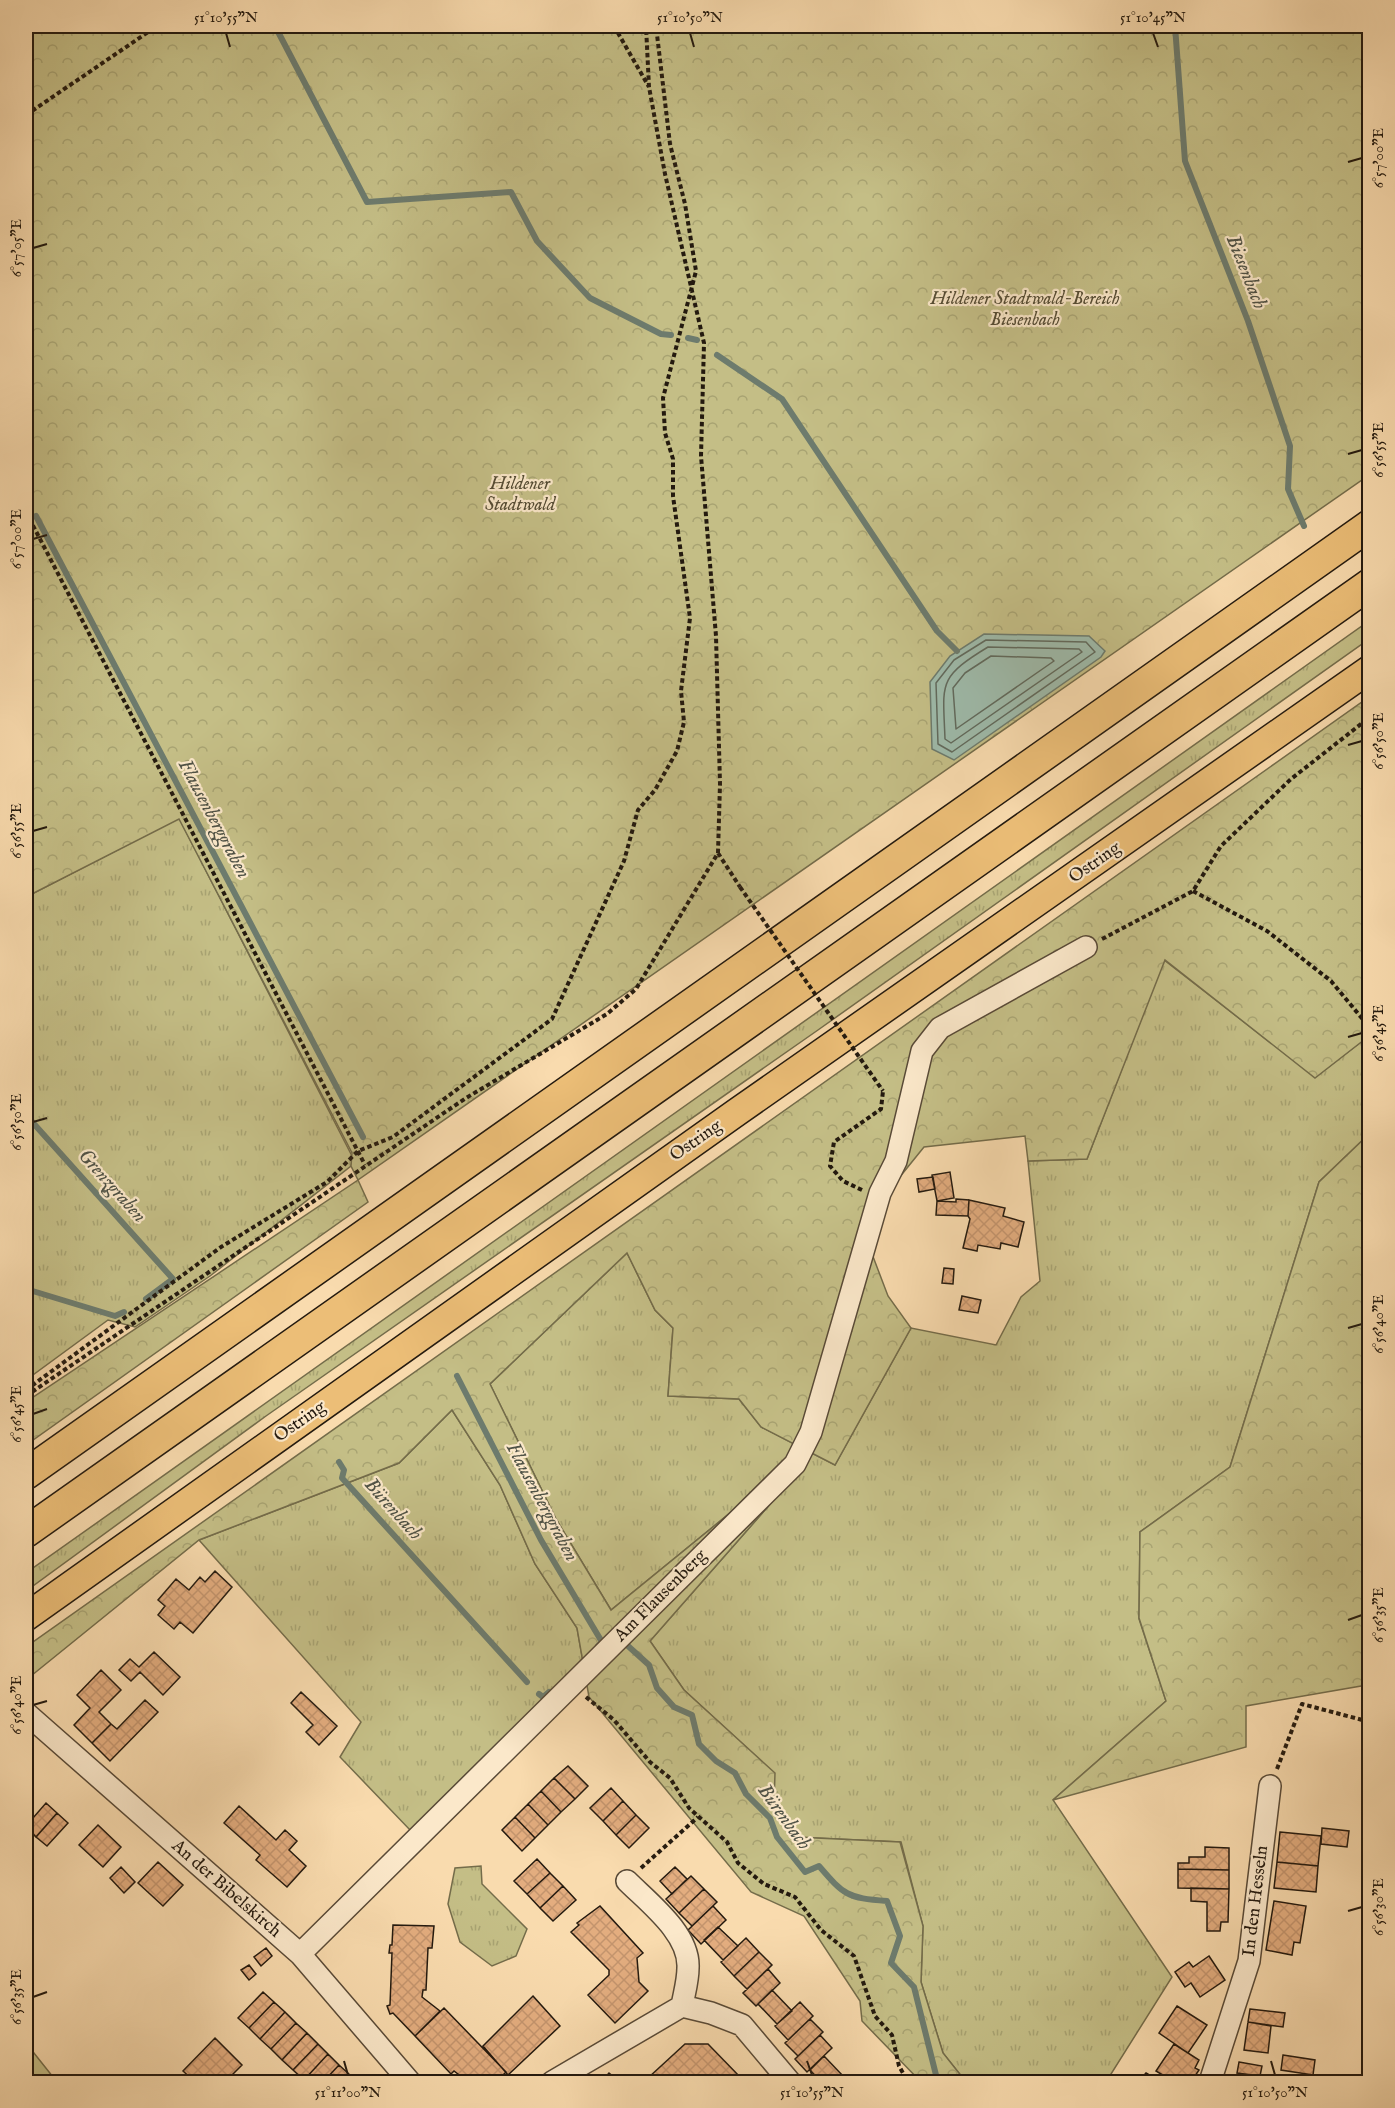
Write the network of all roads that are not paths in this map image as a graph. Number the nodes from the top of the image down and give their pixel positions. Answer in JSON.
{"nodes":[{"id":1,"x":1370,"y":525,"type":"edge"},
{"id":2,"x":1370,"y":584,"type":"edge"},
{"id":3,"x":1370,"y":669,"type":"edge"},
{"id":4,"x":1086,"y":947,"type":"road end"},
{"id":5,"x":26,"y":1474,"type":"edge"},
{"id":6,"x":26,"y":1532,"type":"edge"},
{"id":7,"x":26,"y":1617,"type":"edge"},
{"id":8,"x":26,"y":1713,"type":"edge"},
{"id":9,"x":1270,"y":1786,"type":"road end"},
{"id":10,"x":627,"y":1881,"type":"road end"},
{"id":11,"x":300,"y":1954,"type":"junction"},
{"id":12,"x":682,"y":2006,"type":"junction"},
{"id":13,"x":410,"y":2082,"type":"edge"},
{"id":14,"x":552,"y":2082,"type":"edge"},
{"id":15,"x":790,"y":2082,"type":"edge"},
{"id":16,"x":1210,"y":2082,"type":"edge"}],
"edges":[{"from":1,"to":5,"type":"highway"},
{"from":2,"to":6,"type":"highway"},
{"from":3,"to":7,"type":"main road","name":"Ostring"},
{"from":4,"to":11,"type":"street","name":"Am Flausenberg"},
{"from":8,"to":11,"type":"street","name":"An der Bibelskirch"},
{"from":9,"to":16,"type":"street","name":"In den Hesseln"},
{"from":10,"to":12,"type":"street"},
{"from":11,"to":13,"type":"street","name":"An der Bibelskirch"},
{"from":12,"to":14,"type":"street"},
{"from":12,"to":15,"type":"street"}]}
